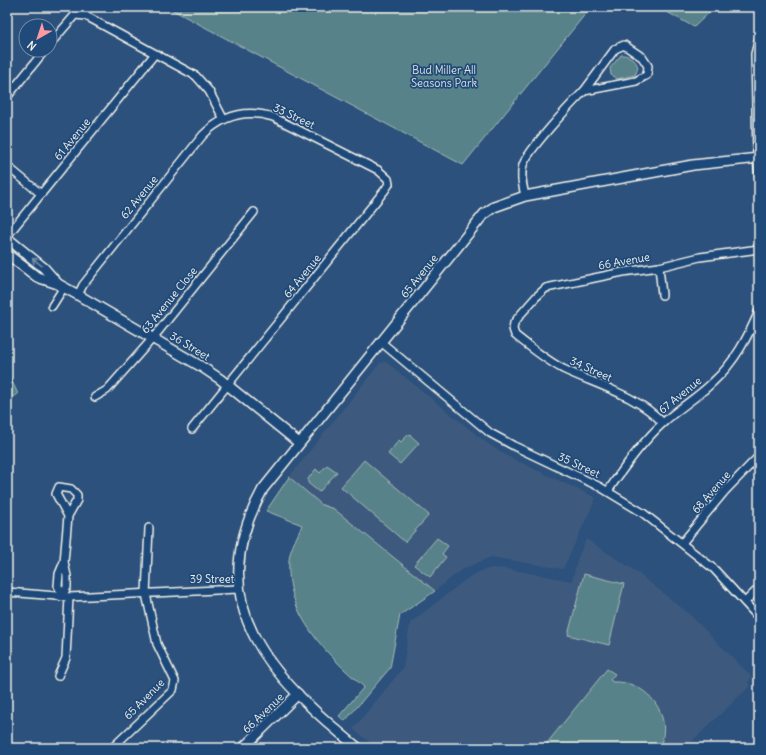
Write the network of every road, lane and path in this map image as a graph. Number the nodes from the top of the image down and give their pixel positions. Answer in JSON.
{"nodes":[{"id":1,"x":58,"y":35,"type":"edge"},
{"id":2,"x":759,"y":38,"type":"edge"},
{"id":3,"x":154,"y":55,"type":"junction"},
{"id":4,"x":39,"y":58,"type":"edge"},
{"id":5,"x":584,"y":91,"type":"junction"},
{"id":6,"x":7,"y":97,"type":"edge"},
{"id":7,"x":223,"y":118,"type":"junction"},
{"id":8,"x":758,"y":158,"type":"edge"},
{"id":9,"x":7,"y":166,"type":"edge"},
{"id":10,"x":759,"y":177,"type":"edge"},
{"id":11,"x":388,"y":179,"type":"joint"},
{"id":12,"x":42,"y":194,"type":"junction"},
{"id":13,"x":525,"y":196,"type":"junction"},
{"id":14,"x":254,"y":212,"type":"dead end"},
{"id":15,"x":7,"y":237,"type":"edge"},
{"id":16,"x":759,"y":248,"type":"edge"},
{"id":17,"x":7,"y":254,"type":"edge"},
{"id":18,"x":659,"y":267,"type":"junction"},
{"id":19,"x":61,"y":286,"type":"junction"},
{"id":20,"x":78,"y":295,"type":"junction"},
{"id":21,"x":662,"y":295,"type":"dead end"},
{"id":22,"x":52,"y":306,"type":"dead end"},
{"id":23,"x":759,"y":311,"type":"edge"},
{"id":24,"x":513,"y":329,"type":"joint"},
{"id":25,"x":153,"y":338,"type":"junction"},
{"id":26,"x":381,"y":342,"type":"junction"},
{"id":27,"x":227,"y":385,"type":"junction"},
{"id":28,"x":95,"y":397,"type":"dead end"},
{"id":29,"x":663,"y":423,"type":"junction"},
{"id":30,"x":192,"y":429,"type":"dead end"},
{"id":31,"x":299,"y":443,"type":"junction"},
{"id":32,"x":759,"y":456,"type":"edge"},
{"id":33,"x":608,"y":491,"type":"junction"},
{"id":34,"x":68,"y":516,"type":"dead end"},
{"id":35,"x":149,"y":528,"type":"dead end"},
{"id":36,"x":682,"y":543,"type":"junction"},
{"id":37,"x":759,"y":588,"type":"edge"},
{"id":38,"x":238,"y":589,"type":"junction"},
{"id":39,"x":7,"y":592,"type":"edge"},
{"id":40,"x":146,"y":594,"type":"junction"},
{"id":41,"x":64,"y":596,"type":"junction"},
{"id":42,"x":745,"y":602,"type":"junction"},
{"id":43,"x":759,"y":618,"type":"edge"},
{"id":44,"x":58,"y":676,"type":"dead end"},
{"id":45,"x":298,"y":694,"type":"junction"},
{"id":46,"x":112,"y":748,"type":"edge"},
{"id":47,"x":243,"y":748,"type":"edge"},
{"id":48,"x":358,"y":748,"type":"edge"}],
"edges":[{"from":1,"to":3,"type":"street"},
{"from":2,"to":8,"type":"street"},
{"from":3,"to":7,"type":"street"},
{"from":3,"to":12,"type":"street","name":"61 Avenue"},
{"from":4,"to":6,"type":"street"},
{"from":5,"to":5,"type":"street"},
{"from":5,"to":13,"type":"street"},
{"from":7,"to":11,"type":"street","name":"33 Street"},
{"from":7,"to":20,"type":"street","name":"62 Avenue"},
{"from":8,"to":10,"type":"street"},
{"from":8,"to":13,"type":"street","name":"65 Avenue"},
{"from":9,"to":12,"type":"street"},
{"from":11,"to":27,"type":"street","name":"64 Avenue"},
{"from":12,"to":15,"type":"street","name":"61 Avenue"},
{"from":13,"to":26,"type":"street","name":"65 Avenue"},
{"from":14,"to":25,"type":"street","name":"63 Avenue Close"},
{"from":19,"to":15,"type":"street","name":"36 Street","one_way":true},
{"from":16,"to":18,"type":"street","name":"66 Avenue"},
{"from":17,"to":19,"type":"street","name":"36 Street"},
{"from":18,"to":21,"type":"street"},
{"from":18,"to":24,"type":"street","name":"66 Avenue"},
{"from":19,"to":20,"type":"street","name":"36 Street"},
{"from":19,"to":22,"type":"street"},
{"from":20,"to":25,"type":"street","name":"36 Street"},
{"from":23,"to":29,"type":"street","name":"67 Avenue"},
{"from":24,"to":29,"type":"street","name":"34 Street"},
{"from":25,"to":27,"type":"street","name":"36 Street"},
{"from":25,"to":28,"type":"street","name":"63 Avenue Close"},
{"from":26,"to":31,"type":"street","name":"65 Avenue"},
{"from":26,"to":33,"type":"street","name":"35 Street"},
{"from":27,"to":30,"type":"street","name":"64 Avenue"},
{"from":27,"to":31,"type":"street","name":"36 Street"},
{"from":29,"to":33,"type":"street","name":"67 Avenue"},
{"from":31,"to":38,"type":"street","name":"65 Avenue"},
{"from":32,"to":36,"type":"street","name":"68 Avenue"},
{"from":33,"to":36,"type":"street","name":"35 Street"},
{"from":34,"to":41,"type":"street"},
{"from":35,"to":40,"type":"street","name":"65 Avenue"},
{"from":36,"to":42,"type":"street","name":"35 Street"},
{"from":37,"to":42,"type":"street"},
{"from":38,"to":40,"type":"street","name":"39 Street"},
{"from":38,"to":45,"type":"street","name":"39 Street"},
{"from":39,"to":41,"type":"street","name":"39 Street"},
{"from":40,"to":41,"type":"street","name":"39 Street"},
{"from":40,"to":46,"type":"street","name":"65 Avenue"},
{"from":41,"to":44,"type":"street"},
{"from":42,"to":43,"type":"street","name":"35 Street"},
{"from":45,"to":47,"type":"street","name":"66 Avenue"},
{"from":45,"to":48,"type":"street","name":"39 Street"}]}
